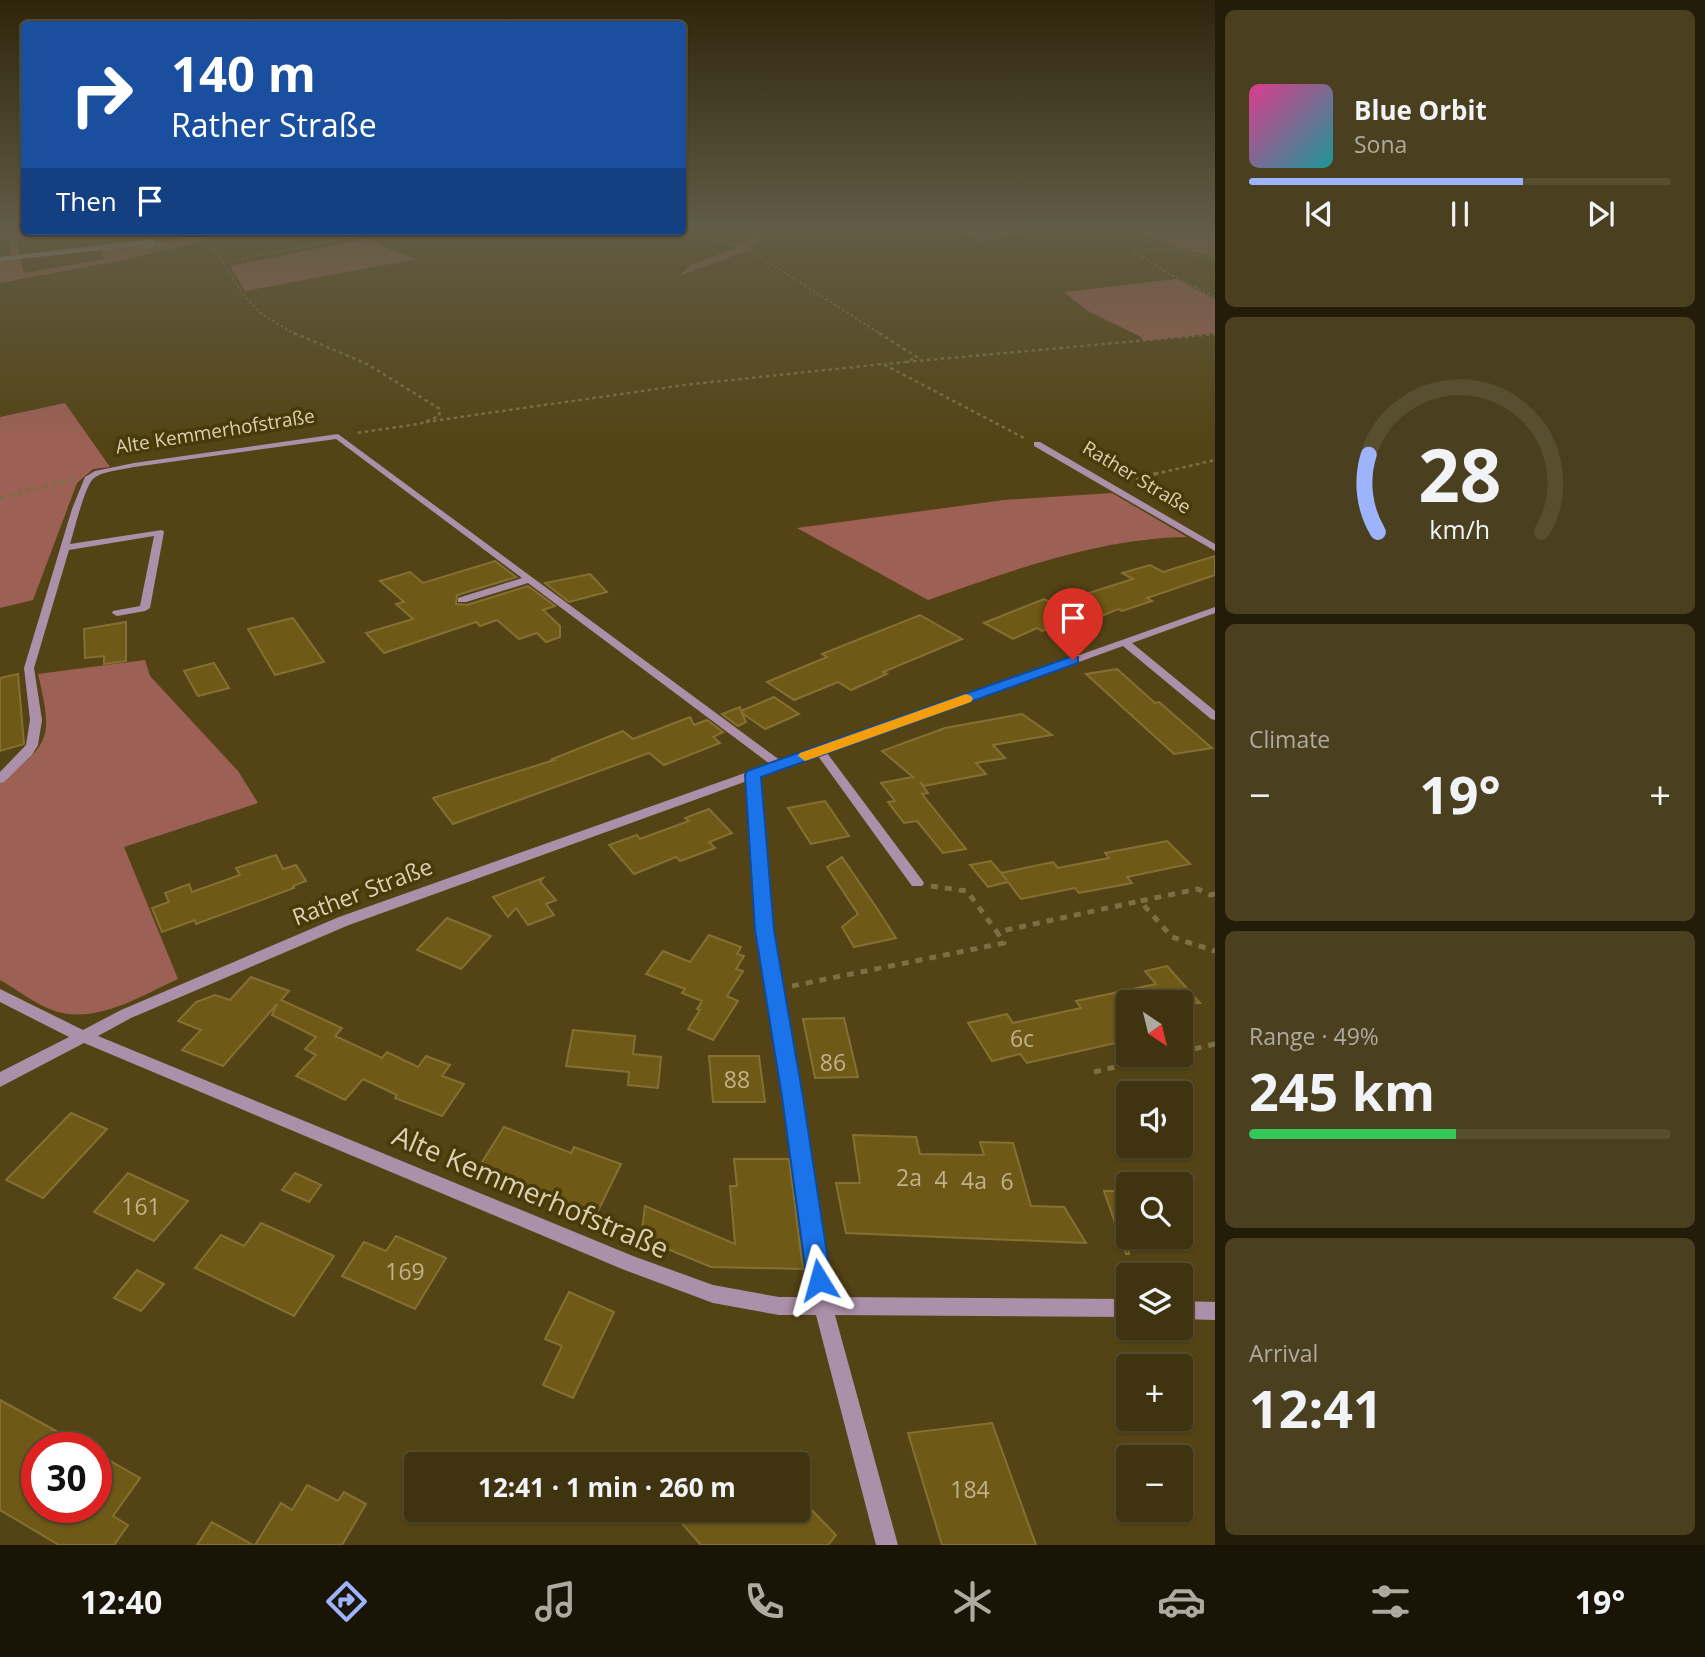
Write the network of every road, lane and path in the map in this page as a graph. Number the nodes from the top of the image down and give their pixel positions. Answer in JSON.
{"nodes":[{"id":1,"x":249,"y":298,"type":"edge"},
{"id":2,"x":825,"y":298,"type":"edge"},
{"id":3,"x":1215,"y":334,"type":"edge"},
{"id":4,"x":906,"y":362,"type":"junction"},
{"id":5,"x":884,"y":364,"type":"junction"},
{"id":6,"x":426,"y":422,"type":"junction"},
{"id":7,"x":338,"y":436,"type":"junction"},
{"id":8,"x":1037,"y":444,"type":"joint"},
{"id":9,"x":1215,"y":460,"type":"edge"},
{"id":10,"x":91,"y":476,"type":"junction"},
{"id":11,"x":1110,"y":486,"type":"junction"},
{"id":12,"x":0,"y":498,"type":"edge"},
{"id":13,"x":64,"y":548,"type":"junction"},
{"id":14,"x":1215,"y":548,"type":"edge"},
{"id":15,"x":530,"y":579,"type":"junction"},
{"id":16,"x":462,"y":600,"type":"dead end"},
{"id":17,"x":1215,"y":610,"type":"edge"},
{"id":18,"x":117,"y":613,"type":"dead end"},
{"id":19,"x":1124,"y":642,"type":"junction"},
{"id":20,"x":1215,"y":717,"type":"edge"},
{"id":21,"x":820,"y":751,"type":"junction"},
{"id":22,"x":779,"y":765,"type":"junction"},
{"id":23,"x":753,"y":775,"type":"junction"},
{"id":24,"x":0,"y":779,"type":"edge"},
{"id":25,"x":917,"y":883,"type":"joint"},
{"id":26,"x":1214,"y":896,"type":"edge"},
{"id":27,"x":1140,"y":901,"type":"junction"},
{"id":28,"x":997,"y":932,"type":"junction"},
{"id":29,"x":1215,"y":951,"type":"edge"},
{"id":30,"x":775,"y":989,"type":"junction"},
{"id":31,"x":0,"y":995,"type":"edge"},
{"id":32,"x":82,"y":1036,"type":"junction"},
{"id":33,"x":1215,"y":1044,"type":"edge"},
{"id":34,"x":1194,"y":1049,"type":"edge"},
{"id":35,"x":1116,"y":1067,"type":"edge"},
{"id":36,"x":1094,"y":1072,"type":"dead end"},
{"id":37,"x":0,"y":1080,"type":"edge"},
{"id":38,"x":823,"y":1306,"type":"junction"},
{"id":39,"x":1116,"y":1308,"type":"edge"},
{"id":40,"x":1193,"y":1310,"type":"edge"},
{"id":41,"x":1215,"y":1311,"type":"edge"},
{"id":42,"x":887,"y":1545,"type":"edge"}],
"edges":[{"from":1,"to":6,"type":"path"},
{"from":2,"to":4,"type":"path"},
{"from":3,"to":4,"type":"path"},
{"from":4,"to":5,"type":"path"},
{"from":5,"to":6,"type":"path"},
{"from":5,"to":8,"type":"path"},
{"from":6,"to":7,"type":"path"},
{"from":7,"to":10,"type":"lane","name":"Alte Kemmerhofstraße"},
{"from":7,"to":15,"type":"street"},
{"from":8,"to":11,"type":"street","name":"Rather Straße"},
{"from":9,"to":11,"type":"path"},
{"from":10,"to":12,"type":"path"},
{"from":10,"to":13,"type":"lane","name":"Alte Kemmerhofstraße"},
{"from":11,"to":14,"type":"street","name":"Rather Straße"},
{"from":13,"to":18,"type":"street"},
{"from":13,"to":24,"type":"street","name":"Alte Kemmerhofstraße"},
{"from":15,"to":16,"type":"street"},
{"from":15,"to":22,"type":"street"},
{"from":17,"to":19,"type":"street","name":"Rather Straße"},
{"from":19,"to":20,"type":"street"},
{"from":19,"to":21,"type":"street","name":"Rather Straße"},
{"from":21,"to":22,"type":"street","name":"Rather Straße"},
{"from":21,"to":25,"type":"street"},
{"from":22,"to":23,"type":"street","name":"Rather Straße"},
{"from":23,"to":30,"type":"street"},
{"from":23,"to":32,"type":"street","name":"Rather Straße"},
{"from":25,"to":28,"type":"path"},
{"from":26,"to":27,"type":"path"},
{"from":27,"to":28,"type":"path"},
{"from":27,"to":29,"type":"path"},
{"from":28,"to":30,"type":"path"},
{"from":30,"to":38,"type":"street"},
{"from":31,"to":32,"type":"street","name":"Alte Kemmerhofstraße"},
{"from":32,"to":37,"type":"street","name":"Rather Straße"},
{"from":32,"to":38,"type":"street","name":"Alte Kemmerhofstraße"},
{"from":33,"to":34,"type":"path"},
{"from":35,"to":36,"type":"path"},
{"from":38,"to":39,"type":"street","name":"Alte Kemmerhofstraße"},
{"from":38,"to":42,"type":"street"},
{"from":40,"to":41,"type":"street"}]}
